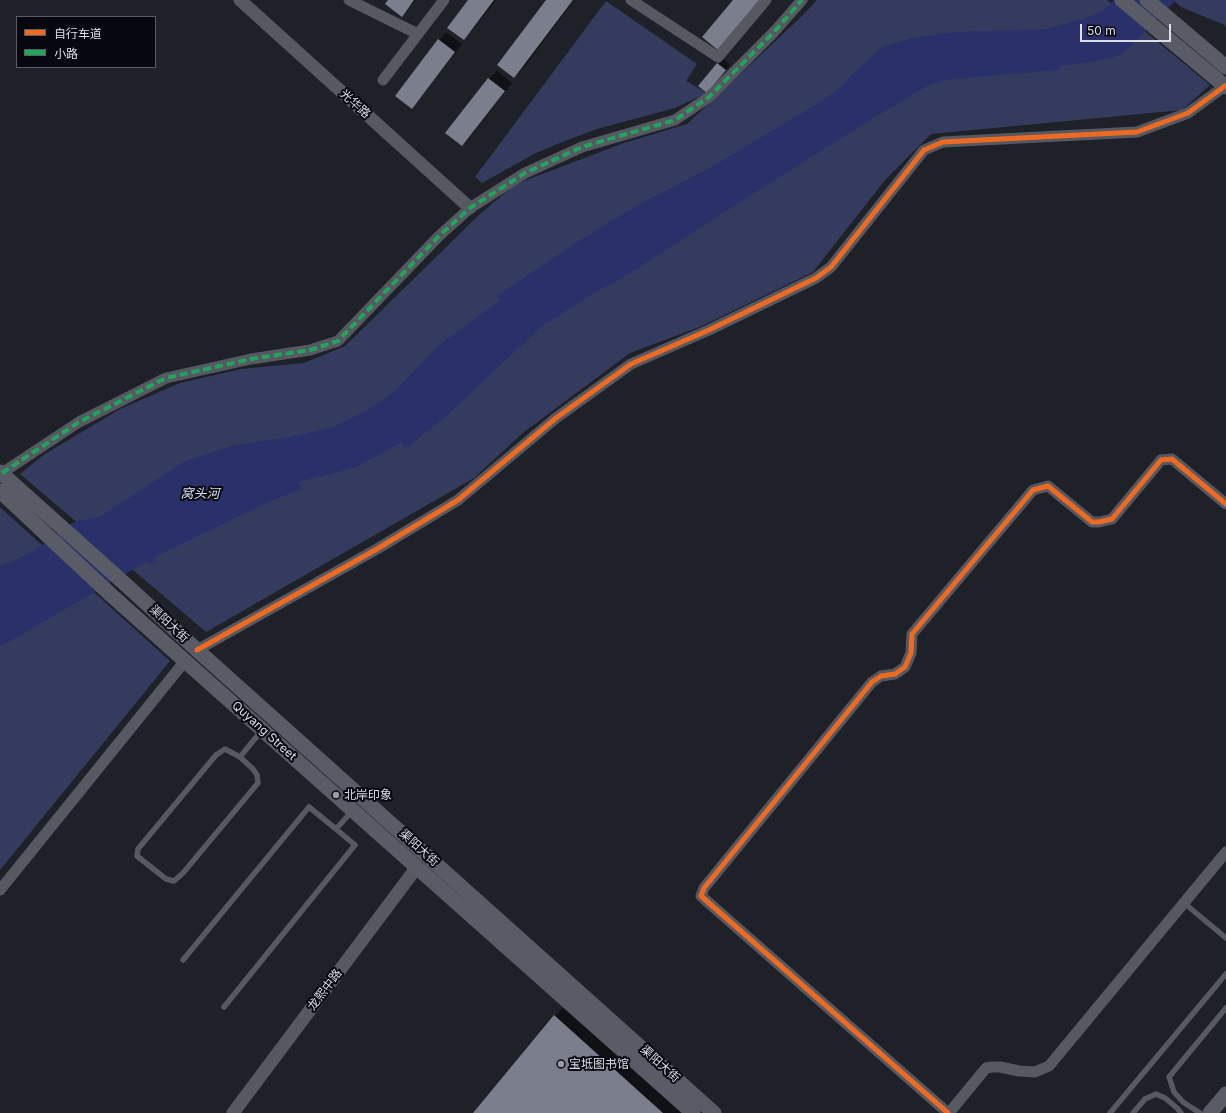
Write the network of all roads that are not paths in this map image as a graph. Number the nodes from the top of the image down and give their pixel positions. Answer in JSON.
{"nodes":[{"id":1,"x":240,"y":0,"type":"edge"},
{"id":2,"x":349,"y":0,"type":"edge"},
{"id":3,"x":444,"y":0,"type":"edge"},
{"id":4,"x":631,"y":0,"type":"edge"},
{"id":5,"x":766,"y":0,"type":"edge"},
{"id":6,"x":802,"y":0,"type":"edge"},
{"id":7,"x":1122,"y":0,"type":"edge"},
{"id":8,"x":1147,"y":0,"type":"edge"},
{"id":9,"x":418,"y":34,"type":"junction"},
{"id":10,"x":1226,"y":67,"type":"edge"},
{"id":11,"x":383,"y":80,"type":"dead end"},
{"id":12,"x":1225,"y":87,"type":"edge"},
{"id":13,"x":470,"y":208,"type":"junction"},
{"id":14,"x":1,"y":472,"type":"edge"},
{"id":15,"x":0,"y":491,"type":"edge"},
{"id":16,"x":1226,"y":504,"type":"edge"},
{"id":17,"x":197,"y":650,"type":"junction"},
{"id":18,"x":185,"y":661,"type":"junction"},
{"id":19,"x":262,"y":729,"type":"junction"},
{"id":20,"x":240,"y":757,"type":"junction"},
{"id":21,"x":353,"y":810,"type":"junction"},
{"id":22,"x":336,"y":829,"type":"junction"},
{"id":23,"x":1226,"y":852,"type":"edge"},
{"id":24,"x":417,"y":867,"type":"junction"},
{"id":25,"x":0,"y":890,"type":"edge"},
{"id":26,"x":1184,"y":904,"type":"junction"},
{"id":27,"x":1226,"y":938,"type":"edge"},
{"id":28,"x":183,"y":960,"type":"dead end"},
{"id":29,"x":1226,"y":976,"type":"edge"},
{"id":30,"x":224,"y":1007,"type":"dead end"},
{"id":31,"x":1226,"y":1008,"type":"edge"},
{"id":32,"x":1226,"y":1094,"type":"edge"},
{"id":33,"x":233,"y":1113,"type":"edge"},
{"id":34,"x":693,"y":1113,"type":"edge"},
{"id":35,"x":714,"y":1113,"type":"edge"},
{"id":36,"x":949,"y":1113,"type":"edge"},
{"id":37,"x":1110,"y":1113,"type":"edge"},
{"id":38,"x":1134,"y":1113,"type":"edge"},
{"id":39,"x":1181,"y":1113,"type":"edge"},
{"id":40,"x":1200,"y":1113,"type":"edge"},
{"id":41,"x":1210,"y":1113,"type":"edge"}],
"edges":[{"from":1,"to":13,"type":"street","name":"光华路"},
{"from":2,"to":9,"type":"street"},
{"from":3,"to":9,"type":"street"},
{"from":4,"to":5,"type":"street"},
{"from":6,"to":13,"type":"street"},
{"from":7,"to":12,"type":"main road"},
{"from":8,"to":10,"type":"main road"},
{"from":9,"to":11,"type":"street"},
{"from":12,"to":17,"type":"street"},
{"from":13,"to":14,"type":"street"},
{"from":14,"to":17,"type":"main road","name":"渠阳大街"},
{"from":15,"to":18,"type":"main road","name":"Quyang Street"},
{"from":16,"to":36,"type":"street"},
{"from":17,"to":35,"type":"main road","name":"渠阳大街"},
{"from":18,"to":19,"type":"main road","name":"Quyang Street"},
{"from":18,"to":25,"type":"street"},
{"from":19,"to":20,"type":"lane"},
{"from":19,"to":21,"type":"main road","name":"Quyang Street"},
{"from":20,"to":20,"type":"lane"},
{"from":21,"to":22,"type":"lane"},
{"from":21,"to":24,"type":"main road","name":"Quyang Street"},
{"from":22,"to":28,"type":"lane"},
{"from":22,"to":30,"type":"lane"},
{"from":23,"to":26,"type":"street"},
{"from":24,"to":33,"type":"street","name":"龙熙中路"},
{"from":24,"to":34,"type":"main road","name":"渠阳大街"},
{"from":26,"to":27,"type":"lane"},
{"from":26,"to":36,"type":"street"},
{"from":29,"to":37,"type":"lane"},
{"from":31,"to":40,"type":"lane"},
{"from":32,"to":41,"type":"main road"},
{"from":38,"to":39,"type":"lane"}]}
